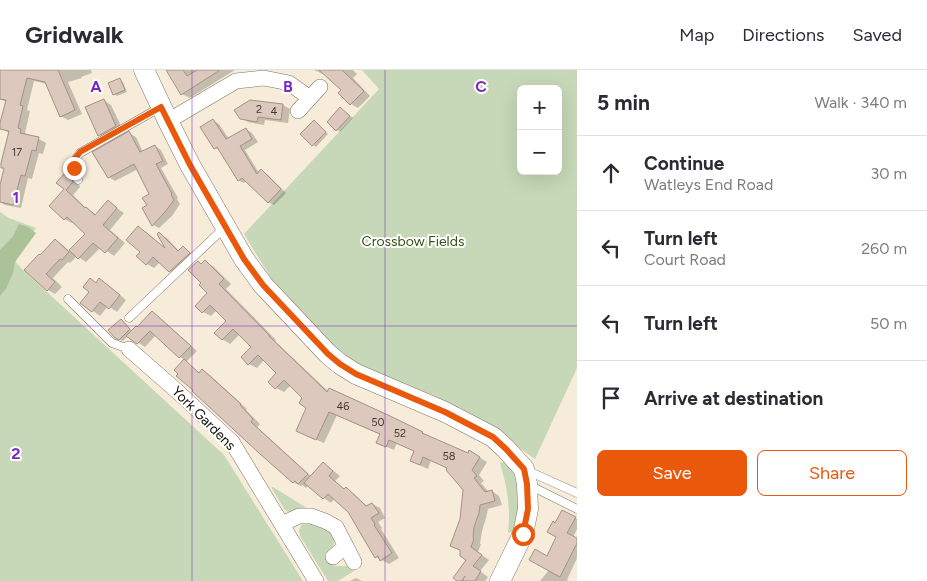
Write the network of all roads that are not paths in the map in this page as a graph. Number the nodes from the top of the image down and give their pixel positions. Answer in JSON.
{"nodes":[{"id":1,"x":144,"y":70,"type":"edge"},
{"id":2,"x":298,"y":112,"type":"dead end"},
{"id":3,"x":164,"y":114,"type":"junction"},
{"id":4,"x":78,"y":180,"type":"dead end"},
{"id":5,"x":225,"y":227,"type":"junction"},
{"id":6,"x":68,"y":299,"type":"dead end"},
{"id":7,"x":129,"y":318,"type":"dead end"},
{"id":8,"x":129,"y":349,"type":"joint"},
{"id":9,"x":526,"y":477,"type":"junction"},
{"id":10,"x":577,"y":493,"type":"edge"},
{"id":11,"x":577,"y":509,"type":"edge"},
{"id":12,"x":282,"y":524,"type":"junction"},
{"id":13,"x":346,"y":546,"type":"junction"},
{"id":14,"x":333,"y":557,"type":"dead end"},
{"id":15,"x":354,"y":562,"type":"dead end"},
{"id":16,"x":316,"y":581,"type":"edge"},
{"id":17,"x":500,"y":581,"type":"edge"}],
"edges":[{"from":1,"to":3,"type":"street"},
{"from":2,"to":3,"type":"street"},
{"from":3,"to":4,"type":"lane"},
{"from":3,"to":5,"type":"street"},
{"from":5,"to":7,"type":"lane"},
{"from":5,"to":9,"type":"street"},
{"from":6,"to":8,"type":"lane"},
{"from":8,"to":12,"type":"street","name":"York Gardens"},
{"from":9,"to":10,"type":"lane"},
{"from":9,"to":11,"type":"lane"},
{"from":9,"to":17,"type":"street"},
{"from":12,"to":13,"type":"street"},
{"from":12,"to":16,"type":"street","name":"York Gardens"},
{"from":13,"to":14,"type":"street"},
{"from":13,"to":15,"type":"street"}]}
